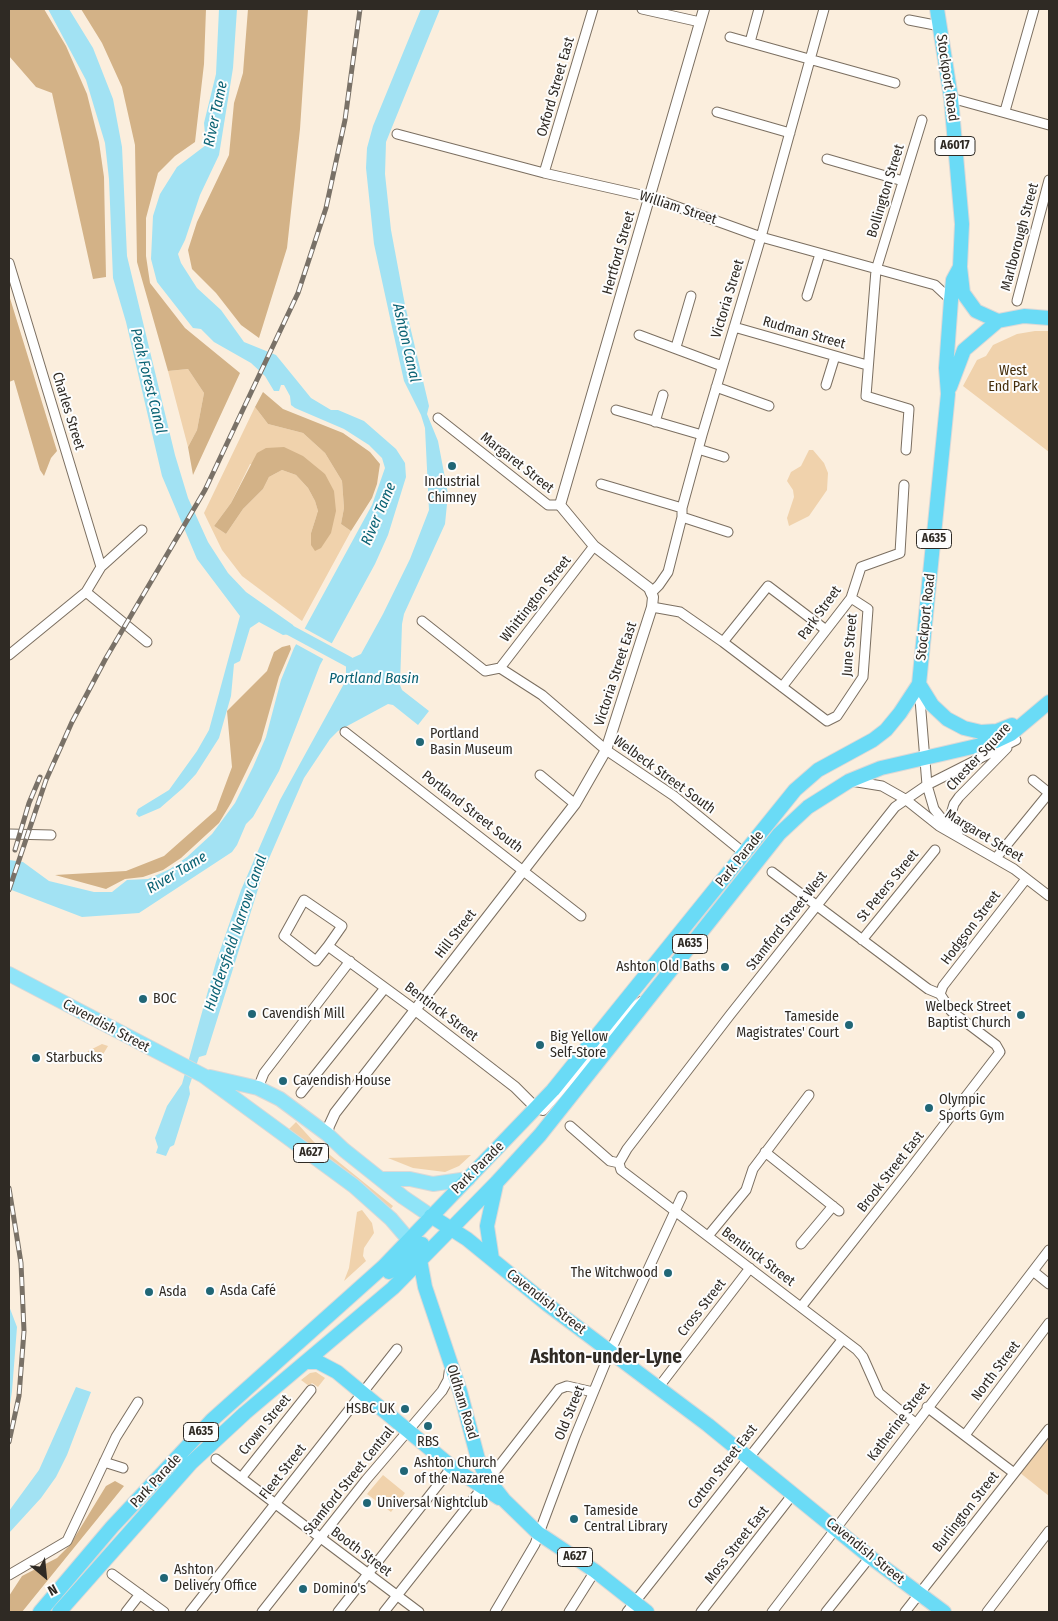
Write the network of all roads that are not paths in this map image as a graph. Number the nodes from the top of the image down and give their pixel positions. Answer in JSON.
{"nodes":[{"id":1,"x":593,"y":9,"type":"edge"},
{"id":2,"x":642,"y":9,"type":"edge"},
{"id":3,"x":704,"y":9,"type":"edge"},
{"id":4,"x":759,"y":9,"type":"edge"},
{"id":5,"x":824,"y":9,"type":"edge"},
{"id":6,"x":938,"y":9,"type":"edge"},
{"id":7,"x":1034,"y":9,"type":"edge"},
{"id":8,"x":909,"y":20,"type":"dead end"},
{"id":9,"x":700,"y":22,"type":"junction"},
{"id":10,"x":940,"y":26,"type":"junction"},
{"id":11,"x":730,"y":37,"type":"dead end"},
{"id":12,"x":750,"y":42,"type":"junction"},
{"id":13,"x":810,"y":59,"type":"junction"},
{"id":14,"x":895,"y":83,"type":"dead end"},
{"id":15,"x":951,"y":98,"type":"junction"},
{"id":16,"x":1005,"y":111,"type":"junction"},
{"id":17,"x":718,"y":112,"type":"dead end"},
{"id":18,"x":922,"y":120,"type":"dead end"},
{"id":19,"x":1049,"y":125,"type":"edge"},
{"id":20,"x":790,"y":133,"type":"junction"},
{"id":21,"x":397,"y":134,"type":"dead end"},
{"id":22,"x":827,"y":159,"type":"dead end"},
{"id":23,"x":544,"y":173,"type":"junction"},
{"id":24,"x":1049,"y":180,"type":"edge"},
{"id":25,"x":903,"y":181,"type":"junction"},
{"id":26,"x":650,"y":197,"type":"junction"},
{"id":27,"x":761,"y":237,"type":"junction"},
{"id":28,"x":820,"y":254,"type":"junction"},
{"id":29,"x":9,"y":263,"type":"edge"},
{"id":30,"x":960,"y":267,"type":"junction"},
{"id":31,"x":876,"y":270,"type":"junction"},
{"id":32,"x":691,"y":296,"type":"dead end"},
{"id":33,"x":806,"y":296,"type":"dead end"},
{"id":34,"x":951,"y":300,"type":"junction"},
{"id":35,"x":1017,"y":301,"type":"dead end"},
{"id":36,"x":1049,"y":318,"type":"edge"},
{"id":37,"x":998,"y":321,"type":"junction"},
{"id":38,"x":734,"y":327,"type":"junction"},
{"id":39,"x":639,"y":335,"type":"dead end"},
{"id":40,"x":676,"y":347,"type":"junction"},
{"id":41,"x":835,"y":356,"type":"junction"},
{"id":42,"x":867,"y":365,"type":"junction"},
{"id":43,"x":722,"y":366,"type":"junction"},
{"id":44,"x":826,"y":385,"type":"dead end"},
{"id":45,"x":716,"y":387,"type":"junction"},
{"id":46,"x":948,"y":394,"type":"junction"},
{"id":47,"x":663,"y":395,"type":"dead end"},
{"id":48,"x":769,"y":406,"type":"dead end"},
{"id":49,"x":616,"y":410,"type":"dead end"},
{"id":50,"x":438,"y":418,"type":"dead end"},
{"id":51,"x":655,"y":422,"type":"junction"},
{"id":52,"x":702,"y":435,"type":"junction"},
{"id":53,"x":698,"y":449,"type":"junction"},
{"id":54,"x":906,"y":450,"type":"dead end"},
{"id":55,"x":724,"y":457,"type":"dead end"},
{"id":56,"x":601,"y":484,"type":"dead end"},
{"id":57,"x":904,"y":485,"type":"dead end"},
{"id":58,"x":560,"y":505,"type":"junction"},
{"id":59,"x":682,"y":512,"type":"junction"},
{"id":60,"x":142,"y":530,"type":"dead end"},
{"id":61,"x":728,"y":532,"type":"dead end"},
{"id":62,"x":594,"y":546,"type":"junction"},
{"id":63,"x":101,"y":567,"type":"junction"},
{"id":64,"x":86,"y":592,"type":"junction"},
{"id":65,"x":651,"y":592,"type":"junction"},
{"id":66,"x":851,"y":598,"type":"junction"},
{"id":67,"x":652,"y":607,"type":"junction"},
{"id":68,"x":422,"y":621,"type":"dead end"},
{"id":69,"x":826,"y":630,"type":"junction"},
{"id":70,"x":147,"y":642,"type":"dead end"},
{"id":71,"x":723,"y":642,"type":"junction"},
{"id":72,"x":9,"y":654,"type":"edge"},
{"id":73,"x":500,"y":668,"type":"junction"},
{"id":74,"x":919,"y":684,"type":"junction"},
{"id":75,"x":782,"y":687,"type":"junction"},
{"id":76,"x":1049,"y":702,"type":"edge"},
{"id":77,"x":1026,"y":723,"type":"junction"},
{"id":78,"x":345,"y":732,"type":"dead end"},
{"id":79,"x":1016,"y":740,"type":"junction"},
{"id":80,"x":606,"y":750,"type":"junction"},
{"id":81,"x":923,"y":758,"type":"junction"},
{"id":82,"x":540,"y":775,"type":"dead end"},
{"id":83,"x":1033,"y":780,"type":"dead end"},
{"id":84,"x":849,"y":781,"type":"junction"},
{"id":85,"x":927,"y":786,"type":"junction"},
{"id":86,"x":1049,"y":793,"type":"edge"},
{"id":87,"x":904,"y":799,"type":"junction"},
{"id":88,"x":575,"y":804,"type":"junction"},
{"id":89,"x":9,"y":834,"type":"edge"},
{"id":90,"x":51,"y":835,"type":"dead end"},
{"id":91,"x":960,"y":838,"type":"junction"},
{"id":92,"x":935,"y":850,"type":"dead end"},
{"id":93,"x":744,"y":853,"type":"junction"},
{"id":94,"x":996,"y":858,"type":"junction"},
{"id":95,"x":524,"y":870,"type":"junction"},
{"id":96,"x":772,"y":872,"type":"dead end"},
{"id":97,"x":1026,"y":878,"type":"junction"},
{"id":98,"x":1049,"y":896,"type":"edge"},
{"id":99,"x":817,"y":905,"type":"junction"},
{"id":100,"x":581,"y":916,"type":"dead end"},
{"id":101,"x":862,"y":940,"type":"junction"},
{"id":102,"x":328,"y":946,"type":"junction"},
{"id":103,"x":350,"y":961,"type":"junction"},
{"id":104,"x":9,"y":974,"type":"edge"},
{"id":105,"x":385,"y":988,"type":"junction"},
{"id":106,"x":940,"y":994,"type":"junction"},
{"id":107,"x":647,"y":998,"type":"junction"},
{"id":108,"x":414,"y":1009,"type":"junction"},
{"id":109,"x":204,"y":1076,"type":"junction"},
{"id":110,"x":258,"y":1088,"type":"junction"},
{"id":111,"x":301,"y":1093,"type":"dead end"},
{"id":112,"x":809,"y":1094,"type":"dead end"},
{"id":113,"x":239,"y":1101,"type":"junction"},
{"id":114,"x":536,"y":1108,"type":"junction"},
{"id":115,"x":570,"y":1126,"type":"dead end"},
{"id":116,"x":327,"y":1134,"type":"junction"},
{"id":117,"x":765,"y":1152,"type":"junction"},
{"id":118,"x":619,"y":1163,"type":"junction"},
{"id":119,"x":382,"y":1179,"type":"junction"},
{"id":120,"x":468,"y":1179,"type":"junction"},
{"id":121,"x":497,"y":1182,"type":"junction"},
{"id":122,"x":682,"y":1196,"type":"dead end"},
{"id":123,"x":674,"y":1210,"type":"junction"},
{"id":124,"x":431,"y":1216,"type":"junction"},
{"id":125,"x":451,"y":1229,"type":"junction"},
{"id":126,"x":708,"y":1236,"type":"junction"},
{"id":127,"x":801,"y":1244,"type":"dead end"},
{"id":128,"x":415,"y":1250,"type":"junction"},
{"id":129,"x":1049,"y":1250,"type":"edge"},
{"id":130,"x":492,"y":1259,"type":"junction"},
{"id":131,"x":750,"y":1268,"type":"junction"},
{"id":132,"x":1033,"y":1271,"type":"junction"},
{"id":133,"x":1049,"y":1284,"type":"edge"},
{"id":134,"x":801,"y":1307,"type":"junction"},
{"id":135,"x":1049,"y":1323,"type":"edge"},
{"id":136,"x":842,"y":1340,"type":"junction"},
{"id":137,"x":397,"y":1349,"type":"dead end"},
{"id":138,"x":610,"y":1352,"type":"junction"},
{"id":139,"x":307,"y":1362,"type":"junction"},
{"id":140,"x":450,"y":1364,"type":"junction"},
{"id":141,"x":658,"y":1388,"type":"junction"},
{"id":142,"x":311,"y":1390,"type":"dead end"},
{"id":143,"x":593,"y":1392,"type":"junction"},
{"id":144,"x":362,"y":1394,"type":"junction"},
{"id":145,"x":138,"y":1402,"type":"dead end"},
{"id":146,"x":927,"y":1408,"type":"junction"},
{"id":147,"x":915,"y":1423,"type":"junction"},
{"id":148,"x":409,"y":1429,"type":"junction"},
{"id":149,"x":1049,"y":1429,"type":"edge"},
{"id":150,"x":965,"y":1435,"type":"junction"},
{"id":151,"x":747,"y":1458,"type":"junction"},
{"id":152,"x":216,"y":1459,"type":"dead end"},
{"id":153,"x":104,"y":1462,"type":"junction"},
{"id":154,"x":452,"y":1467,"type":"junction"},
{"id":155,"x":123,"y":1468,"type":"dead end"},
{"id":156,"x":1014,"y":1473,"type":"junction"},
{"id":157,"x":241,"y":1478,"type":"junction"},
{"id":158,"x":484,"y":1483,"type":"junction"},
{"id":159,"x":793,"y":1494,"type":"junction"},
{"id":160,"x":276,"y":1504,"type":"junction"},
{"id":161,"x":836,"y":1530,"type":"junction"},
{"id":162,"x":1049,"y":1531,"type":"edge"},
{"id":163,"x":538,"y":1533,"type":"junction"},
{"id":164,"x":320,"y":1538,"type":"junction"},
{"id":165,"x":870,"y":1557,"type":"junction"},
{"id":166,"x":595,"y":1572,"type":"junction"},
{"id":167,"x":112,"y":1574,"type":"dead end"},
{"id":168,"x":368,"y":1574,"type":"junction"},
{"id":169,"x":9,"y":1575,"type":"edge"},
{"id":170,"x":140,"y":1594,"type":"junction"},
{"id":171,"x":919,"y":1595,"type":"junction"},
{"id":172,"x":397,"y":1596,"type":"junction"},
{"id":173,"x":630,"y":1607,"type":"edge"},
{"id":174,"x":40,"y":1612,"type":"edge"},
{"id":175,"x":59,"y":1612,"type":"edge"},
{"id":176,"x":126,"y":1612,"type":"edge"},
{"id":177,"x":164,"y":1612,"type":"edge"},
{"id":178,"x":190,"y":1612,"type":"edge"},
{"id":179,"x":262,"y":1612,"type":"edge"},
{"id":180,"x":338,"y":1612,"type":"edge"},
{"id":181,"x":384,"y":1612,"type":"edge"},
{"id":182,"x":419,"y":1612,"type":"edge"},
{"id":183,"x":496,"y":1612,"type":"edge"},
{"id":184,"x":569,"y":1612,"type":"edge"},
{"id":185,"x":647,"y":1612,"type":"edge"},
{"id":186,"x":702,"y":1612,"type":"edge"},
{"id":187,"x":772,"y":1612,"type":"edge"},
{"id":188,"x":826,"y":1612,"type":"edge"},
{"id":189,"x":905,"y":1612,"type":"edge"},
{"id":190,"x":944,"y":1612,"type":"edge"},
{"id":191,"x":987,"y":1612,"type":"edge"}],
"edges":[{"from":1,"to":23,"type":"street","name":"Oxford Street East"},
{"from":2,"to":9,"type":"street"},
{"from":3,"to":9,"type":"street","name":"Hertford Street"},
{"from":4,"to":12,"type":"street"},
{"from":5,"to":13,"type":"street","name":"Victoria Street"},
{"from":6,"to":10,"type":"highway","name":"Stockport Road","number":"A6017"},
{"from":7,"to":16,"type":"street"},
{"from":8,"to":10,"type":"street"},
{"from":9,"to":26,"type":"street","name":"Hertford Street"},
{"from":10,"to":15,"type":"highway","name":"Stockport Road","number":"A6017"},
{"from":11,"to":12,"type":"street"},
{"from":12,"to":13,"type":"street"},
{"from":13,"to":14,"type":"street"},
{"from":13,"to":20,"type":"street","name":"Victoria Street"},
{"from":15,"to":16,"type":"street"},
{"from":15,"to":30,"type":"highway","name":"Stockport Road","number":"A6017"},
{"from":16,"to":19,"type":"street"},
{"from":17,"to":20,"type":"street"},
{"from":18,"to":25,"type":"street","name":"Bollington Street"},
{"from":20,"to":27,"type":"street","name":"Victoria Street"},
{"from":21,"to":23,"type":"street","name":"William Street"},
{"from":22,"to":25,"type":"street"},
{"from":23,"to":26,"type":"street","name":"William Street"},
{"from":24,"to":35,"type":"street","name":"Marlborough Street"},
{"from":25,"to":31,"type":"street","name":"Bollington Street"},
{"from":26,"to":27,"type":"street","name":"William Street"},
{"from":26,"to":58,"type":"street","name":"Hertford Street"},
{"from":27,"to":28,"type":"street","name":"William Street"},
{"from":27,"to":38,"type":"street","name":"Victoria Street"},
{"from":28,"to":31,"type":"street","name":"William Street"},
{"from":28,"to":33,"type":"street"},
{"from":29,"to":63,"type":"street","name":"Charles Street"},
{"from":30,"to":34,"type":"highway","name":"Stockport Road","number":"A6017"},
{"from":30,"to":37,"type":"highway","name":"Stockport Road","number":"A6017"},
{"from":31,"to":34,"type":"street","name":"William Street"},
{"from":31,"to":42,"type":"street"},
{"from":32,"to":40,"type":"street"},
{"from":34,"to":46,"type":"highway","name":"Stockport Road","number":"A6017"},
{"from":36,"to":37,"type":"highway","number":"A635"},
{"from":37,"to":46,"type":"highway","number":"A635"},
{"from":38,"to":41,"type":"street","name":"Rudman Street"},
{"from":38,"to":43,"type":"street","name":"Victoria Street"},
{"from":39,"to":40,"type":"street"},
{"from":40,"to":43,"type":"street"},
{"from":41,"to":42,"type":"street","name":"Rudman Street"},
{"from":41,"to":44,"type":"street"},
{"from":42,"to":54,"type":"street"},
{"from":43,"to":45,"type":"street","name":"Victoria Street"},
{"from":45,"to":48,"type":"street"},
{"from":45,"to":52,"type":"street","name":"Victoria Street"},
{"from":46,"to":74,"type":"highway","name":"Stockport Road","number":"A635"},
{"from":47,"to":51,"type":"street"},
{"from":49,"to":51,"type":"street"},
{"from":50,"to":58,"type":"street","name":"Margaret Street"},
{"from":51,"to":52,"type":"street"},
{"from":52,"to":53,"type":"street","name":"Victoria Street"},
{"from":53,"to":55,"type":"street"},
{"from":53,"to":59,"type":"street","name":"Victoria Street"},
{"from":56,"to":59,"type":"street"},
{"from":57,"to":66,"type":"street","name":"Park Street"},
{"from":58,"to":62,"type":"street","name":"Margaret Street"},
{"from":59,"to":61,"type":"street"},
{"from":59,"to":65,"type":"street","name":"Victoria Street"},
{"from":60,"to":63,"type":"street"},
{"from":62,"to":65,"type":"street","name":"Margaret Street"},
{"from":62,"to":73,"type":"street","name":"Whittington Street"},
{"from":63,"to":64,"type":"street"},
{"from":64,"to":70,"type":"street"},
{"from":64,"to":72,"type":"street"},
{"from":65,"to":67,"type":"street"},
{"from":66,"to":69,"type":"street","name":"Park Street"},
{"from":66,"to":75,"type":"street","name":"June Street"},
{"from":67,"to":71,"type":"street"},
{"from":67,"to":80,"type":"street","name":"Victoria Street East"},
{"from":68,"to":73,"type":"street","name":"Welbeck Street South"},
{"from":69,"to":71,"type":"street"},
{"from":69,"to":75,"type":"street","name":"Park Street"},
{"from":71,"to":75,"type":"street"},
{"from":73,"to":80,"type":"street","name":"Welbeck Street South"},
{"from":74,"to":77,"type":"highway"},
{"from":74,"to":81,"type":"street","name":"Stockport Road"},
{"from":74,"to":93,"type":"highway","name":"Park Parade","number":"A635"},
{"from":76,"to":77,"type":"highway","number":"A635"},
{"from":77,"to":79,"type":"street","name":"Chester Square"},
{"from":77,"to":81,"type":"highway","number":"A635"},
{"from":78,"to":95,"type":"street","name":"Portland Street South"},
{"from":79,"to":85,"type":"street","name":"Stamford Street West"},
{"from":79,"to":91,"type":"street","name":"Chester Square"},
{"from":80,"to":88,"type":"street","name":"Hill Street"},
{"from":80,"to":93,"type":"street","name":"Welbeck Street South"},
{"from":81,"to":84,"type":"highway","name":"Park Parade","number":"A635"},
{"from":81,"to":85,"type":"street","name":"Stockport Road"},
{"from":82,"to":88,"type":"street"},
{"from":83,"to":86,"type":"street"},
{"from":84,"to":87,"type":"street","name":"Margaret Street"},
{"from":84,"to":107,"type":"highway","name":"Park Parade","number":"A635"},
{"from":85,"to":87,"type":"street","name":"Stamford Street West"},
{"from":85,"to":91,"type":"street","name":"Stockport Road"},
{"from":86,"to":94,"type":"street"},
{"from":87,"to":91,"type":"street","name":"Margaret Street"},
{"from":87,"to":99,"type":"street","name":"Stamford Street West"},
{"from":88,"to":95,"type":"street","name":"Hill Street"},
{"from":89,"to":90,"type":"street"},
{"from":91,"to":94,"type":"street","name":"Margaret Street"},
{"from":92,"to":101,"type":"street","name":"St Peters Street"},
{"from":93,"to":114,"type":"highway","name":"Park Parade","number":"A635"},
{"from":94,"to":97,"type":"street","name":"Margaret Street"},
{"from":95,"to":100,"type":"street","name":"Portland Street South"},
{"from":95,"to":108,"type":"street","name":"Hill Street"},
{"from":96,"to":99,"type":"street"},
{"from":97,"to":98,"type":"street","name":"Margaret Street"},
{"from":97,"to":106,"type":"street","name":"Hodgson Street"},
{"from":99,"to":101,"type":"street"},
{"from":99,"to":118,"type":"street","name":"Stamford Street West"},
{"from":101,"to":106,"type":"street"},
{"from":102,"to":102,"type":"street"},
{"from":102,"to":103,"type":"street","name":"Bentinck Street"},
{"from":103,"to":105,"type":"street","name":"Bentinck Street"},
{"from":103,"to":110,"type":"street"},
{"from":104,"to":109,"type":"main road","name":"Cavendish Street","number":"A627"},
{"from":105,"to":108,"type":"street","name":"Bentinck Street"},
{"from":105,"to":111,"type":"street"},
{"from":106,"to":134,"type":"street","name":"Brook Street East"},
{"from":107,"to":114,"type":"street"},
{"from":107,"to":121,"type":"highway","name":"Park Parade","number":"A635"},
{"from":108,"to":114,"type":"street","name":"Bentinck Street"},
{"from":108,"to":116,"type":"street","name":"Hill Street"},
{"from":109,"to":110,"type":"main road","name":"Cavendish Street","number":"A627"},
{"from":109,"to":113,"type":"main road","name":"Cavendish Street","number":"A627"},
{"from":110,"to":113,"type":"main road"},
{"from":110,"to":116,"type":"main road","name":"Cavendish Street","number":"A627"},
{"from":112,"to":117,"type":"street"},
{"from":113,"to":128,"type":"main road","name":"Cavendish Street","number":"A627"},
{"from":114,"to":120,"type":"highway","name":"Park Parade","number":"A635"},
{"from":115,"to":118,"type":"street","name":"Bentinck Street"},
{"from":116,"to":119,"type":"main road","name":"Cavendish Street","number":"A627"},
{"from":117,"to":126,"type":"street"},
{"from":117,"to":127,"type":"street"},
{"from":118,"to":123,"type":"street","name":"Bentinck Street"},
{"from":119,"to":120,"type":"main road"},
{"from":119,"to":124,"type":"main road","name":"Cavendish Street","number":"A627"},
{"from":120,"to":124,"type":"highway","name":"Park Parade","number":"A635"},
{"from":121,"to":125,"type":"highway","name":"Park Parade","number":"A635"},
{"from":121,"to":130,"type":"highway"},
{"from":122,"to":123,"type":"street","name":"Old Street"},
{"from":123,"to":126,"type":"street","name":"Bentinck Street"},
{"from":123,"to":138,"type":"street","name":"Old Street"},
{"from":124,"to":125,"type":"highway","name":"Cavendish Street","number":"A627"},
{"from":124,"to":128,"type":"highway","name":"Park Parade","number":"A635"},
{"from":125,"to":128,"type":"highway","name":"Park Parade","number":"A635"},
{"from":125,"to":130,"type":"highway","name":"Cavendish Street","number":"A627"},
{"from":126,"to":131,"type":"street","name":"Bentinck Street"},
{"from":128,"to":139,"type":"highway","name":"Park Parade","number":"A635"},
{"from":128,"to":140,"type":"highway","name":"Oldham Road"},
{"from":128,"to":174,"type":"highway","name":"Park Parade","number":"A635"},
{"from":129,"to":132,"type":"street","name":"Katherine Street"},
{"from":130,"to":138,"type":"highway","name":"Cavendish Street","number":"A627"},
{"from":131,"to":134,"type":"street","name":"Bentinck Street"},
{"from":131,"to":141,"type":"street","name":"Cross Street"},
{"from":132,"to":133,"type":"street"},
{"from":132,"to":146,"type":"street","name":"Katherine Street"},
{"from":134,"to":136,"type":"street","name":"Bentinck Street"},
{"from":135,"to":150,"type":"street","name":"North Street"},
{"from":136,"to":147,"type":"street","name":"Bentinck Street"},
{"from":136,"to":151,"type":"street","name":"Cotton Street East"},
{"from":137,"to":144,"type":"street","name":"Fleet Street"},
{"from":138,"to":141,"type":"highway","name":"Cavendish Street","number":"A627"},
{"from":138,"to":143,"type":"street","name":"Old Street"},
{"from":139,"to":144,"type":"highway","number":"A627"},
{"from":139,"to":175,"type":"highway","name":"Park Parade","number":"A635"},
{"from":140,"to":148,"type":"street","name":"Stamford Street Central"},
{"from":140,"to":158,"type":"highway","name":"Oldham Road"},
{"from":141,"to":151,"type":"highway","name":"Cavendish Street","number":"A627"},
{"from":142,"to":157,"type":"street","name":"Crown Street"},
{"from":143,"to":158,"type":"street"},
{"from":143,"to":163,"type":"street","name":"Old Street"},
{"from":144,"to":148,"type":"highway","number":"A627"},
{"from":144,"to":160,"type":"street","name":"Fleet Street"},
{"from":145,"to":153,"type":"street"},
{"from":146,"to":147,"type":"street","name":"Katherine Street"},
{"from":146,"to":150,"type":"street"},
{"from":147,"to":161,"type":"street","name":"Katherine Street"},
{"from":148,"to":154,"type":"highway","number":"A627"},
{"from":148,"to":164,"type":"street","name":"Stamford Street Central"},
{"from":149,"to":156,"type":"street","name":"Burlington Street"},
{"from":150,"to":156,"type":"street"},
{"from":151,"to":159,"type":"highway","name":"Cavendish Street","number":"A627"},
{"from":151,"to":173,"type":"street","name":"Cotton Street East"},
{"from":152,"to":157,"type":"street","name":"Booth Street"},
{"from":153,"to":155,"type":"street"},
{"from":153,"to":169,"type":"street"},
{"from":154,"to":158,"type":"highway","number":"A627"},
{"from":154,"to":168,"type":"street"},
{"from":156,"to":171,"type":"street","name":"Burlington Street"},
{"from":157,"to":160,"type":"street","name":"Booth Street"},
{"from":158,"to":163,"type":"highway","number":"A627"},
{"from":158,"to":172,"type":"street"},
{"from":159,"to":161,"type":"highway","name":"Cavendish Street","number":"A627"},
{"from":159,"to":186,"type":"street","name":"Moss Street East"},
{"from":160,"to":164,"type":"street","name":"Booth Street"},
{"from":160,"to":178,"type":"street","name":"Fleet Street"},
{"from":161,"to":165,"type":"highway","name":"Cavendish Street","number":"A627"},
{"from":161,"to":187,"type":"street","name":"Katherine Street"},
{"from":162,"to":191,"type":"street"},
{"from":163,"to":166,"type":"highway","number":"A627"},
{"from":163,"to":183,"type":"street","name":"Old Street"},
{"from":164,"to":168,"type":"street","name":"Booth Street"},
{"from":164,"to":179,"type":"street","name":"Stamford Street Central"},
{"from":165,"to":171,"type":"highway","name":"Cavendish Street","number":"A627"},
{"from":165,"to":188,"type":"street"},
{"from":166,"to":173,"type":"highway","number":"A627"},
{"from":166,"to":184,"type":"street"},
{"from":167,"to":170,"type":"street"},
{"from":168,"to":172,"type":"street","name":"Booth Street"},
{"from":168,"to":180,"type":"street"},
{"from":170,"to":176,"type":"street"},
{"from":170,"to":177,"type":"street"},
{"from":171,"to":189,"type":"street","name":"Burlington Street"},
{"from":171,"to":190,"type":"highway","name":"Cavendish Street","number":"A627"},
{"from":172,"to":181,"type":"street"},
{"from":172,"to":182,"type":"street","name":"Booth Street"},
{"from":173,"to":185,"type":"highway","number":"A627"}]}
